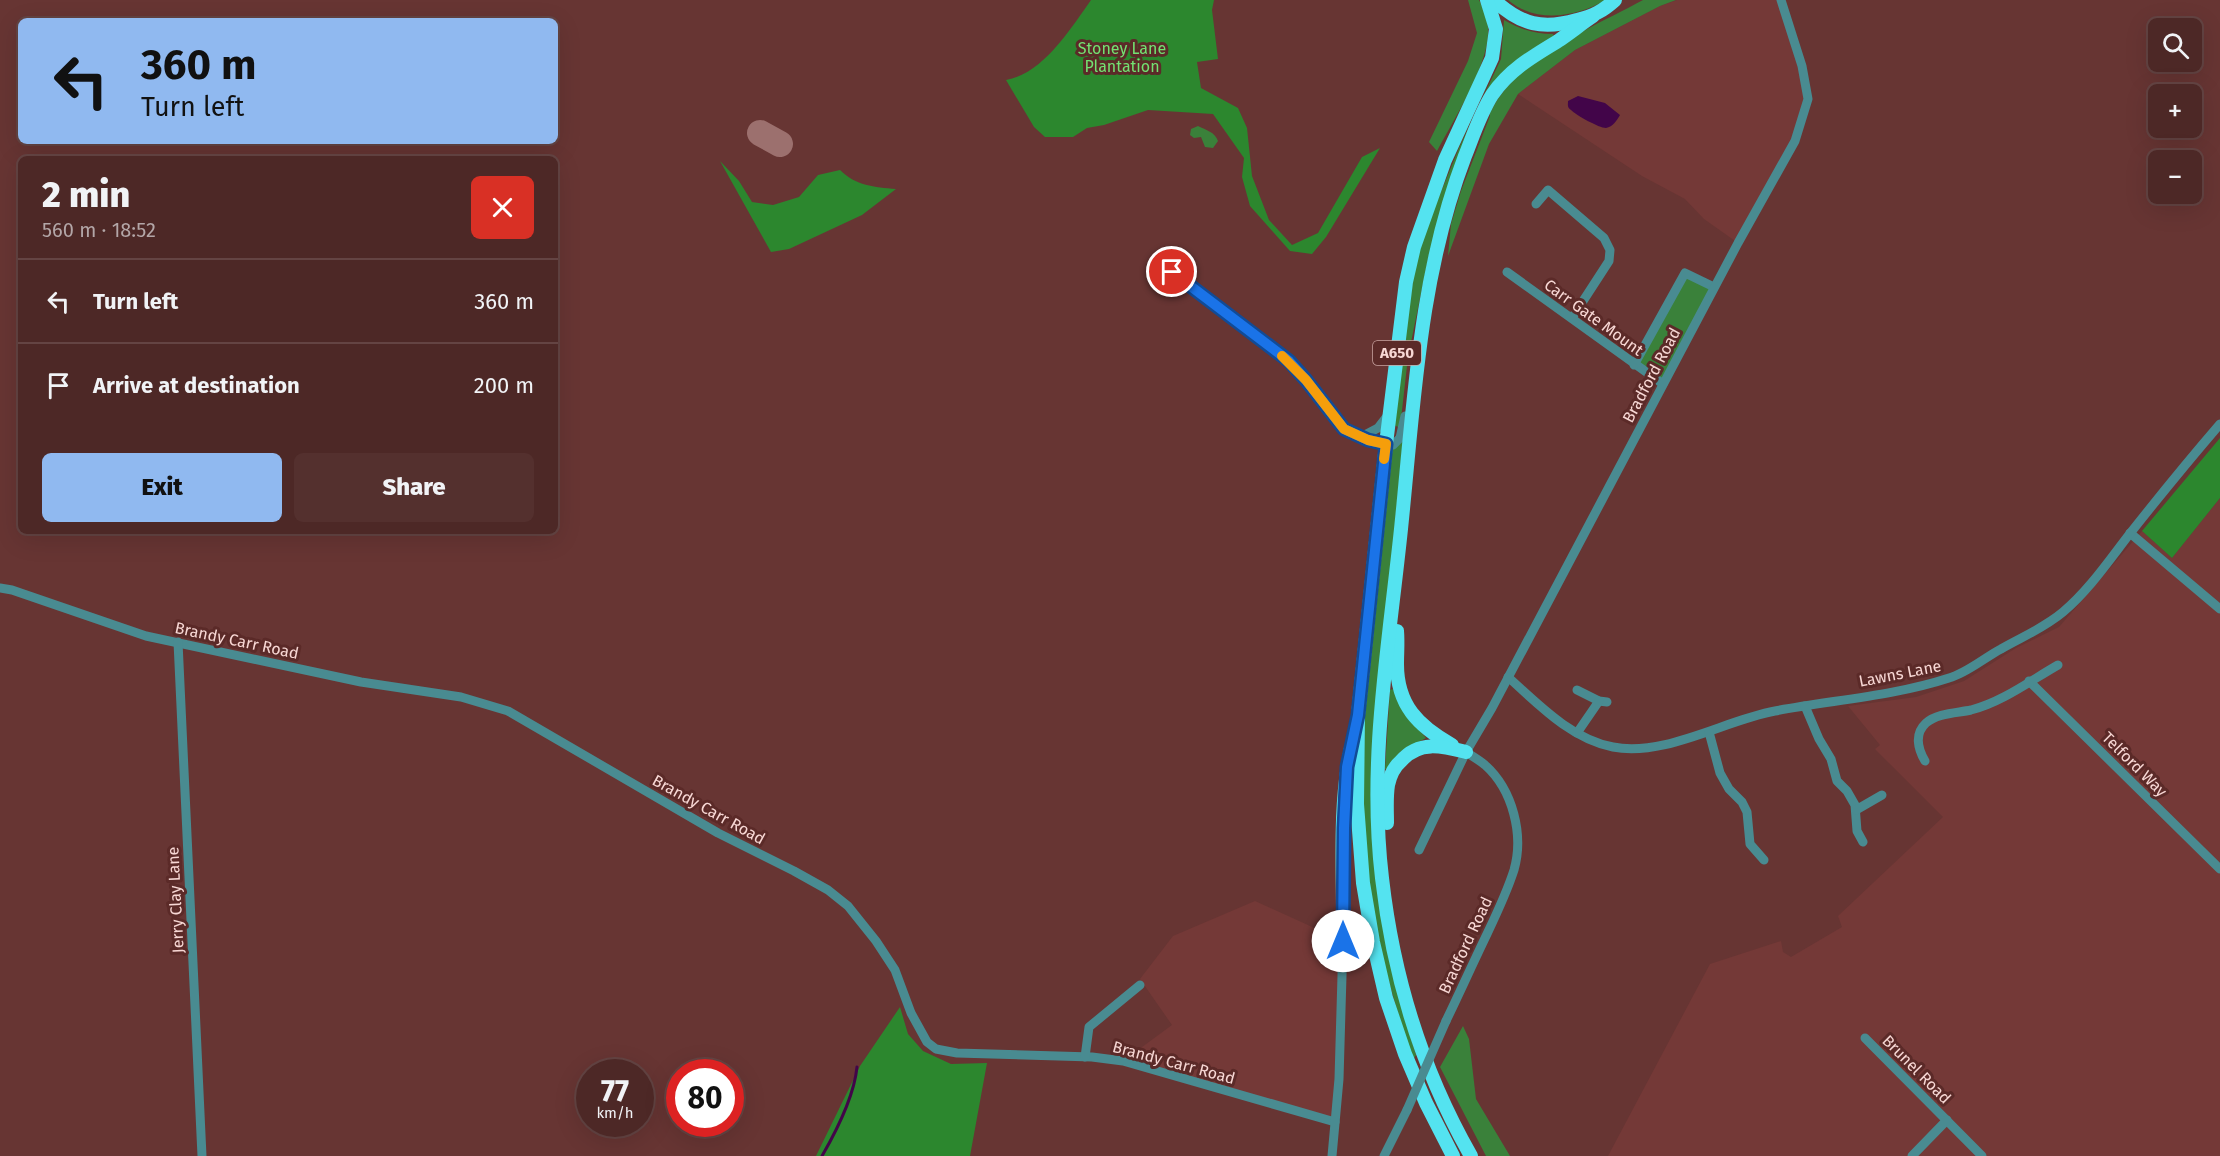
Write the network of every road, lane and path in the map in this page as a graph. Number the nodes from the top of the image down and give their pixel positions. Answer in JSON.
{"nodes":[{"id":1,"x":1487,"y":0,"type":"edge"},
{"id":2,"x":1494,"y":0,"type":"edge"},
{"id":3,"x":1615,"y":0,"type":"edge"},
{"id":4,"x":1623,"y":0,"type":"edge"},
{"id":5,"x":1781,"y":0,"type":"edge"},
{"id":6,"x":1597,"y":14,"type":"junction"},
{"id":7,"x":1536,"y":204,"type":"dead end"},
{"id":8,"x":1172,"y":272,"type":"dead end"},
{"id":9,"x":1507,"y":272,"type":"dead end"},
{"id":10,"x":1714,"y":287,"type":"junction"},
{"id":11,"x":1572,"y":318,"type":"junction"},
{"id":12,"x":1419,"y":350,"type":"junction"},
{"id":13,"x":1634,"y":365,"type":"junction"},
{"id":14,"x":1663,"y":384,"type":"junction"},
{"id":15,"x":1390,"y":412,"type":"junction"},
{"id":16,"x":2220,"y":424,"type":"edge"},
{"id":17,"x":1361,"y":437,"type":"junction"},
{"id":18,"x":1386,"y":444,"type":"junction"},
{"id":19,"x":2130,"y":533,"type":"junction"},
{"id":20,"x":0,"y":588,"type":"edge"},
{"id":21,"x":1393,"y":602,"type":"junction"},
{"id":22,"x":2220,"y":609,"type":"edge"},
{"id":23,"x":178,"y":642,"type":"junction"},
{"id":24,"x":2058,"y":665,"type":"dead end"},
{"id":25,"x":1508,"y":677,"type":"junction"},
{"id":26,"x":2029,"y":681,"type":"junction"},
{"id":27,"x":1577,"y":690,"type":"dead end"},
{"id":28,"x":1805,"y":706,"type":"junction"},
{"id":29,"x":1358,"y":715,"type":"junction"},
{"id":30,"x":1709,"y":732,"type":"junction"},
{"id":31,"x":1577,"y":733,"type":"junction"},
{"id":32,"x":1466,"y":752,"type":"junction"},
{"id":33,"x":1925,"y":761,"type":"dead end"},
{"id":34,"x":1882,"y":795,"type":"dead end"},
{"id":35,"x":1856,"y":810,"type":"junction"},
{"id":36,"x":1863,"y":842,"type":"dead end"},
{"id":37,"x":1750,"y":844,"type":"junction"},
{"id":38,"x":1740,"y":848,"type":"dead end"},
{"id":39,"x":1419,"y":850,"type":"dead end"},
{"id":40,"x":1764,"y":860,"type":"dead end"},
{"id":41,"x":2220,"y":869,"type":"edge"},
{"id":42,"x":1343,"y":941,"type":"joint"},
{"id":43,"x":1140,"y":985,"type":"dead end"},
{"id":44,"x":1404,"y":994,"type":"junction"},
{"id":45,"x":1865,"y":1038,"type":"dead end"},
{"id":46,"x":1085,"y":1057,"type":"junction"},
{"id":47,"x":1947,"y":1120,"type":"junction"},
{"id":48,"x":1335,"y":1122,"type":"junction"},
{"id":49,"x":202,"y":1156,"type":"edge"},
{"id":50,"x":1332,"y":1156,"type":"edge"},
{"id":51,"x":1384,"y":1156,"type":"edge"},
{"id":52,"x":1453,"y":1156,"type":"edge"},
{"id":53,"x":1471,"y":1156,"type":"edge"},
{"id":54,"x":1912,"y":1156,"type":"edge"},
{"id":55,"x":1982,"y":1156,"type":"edge"}],
"edges":[{"from":1,"to":15,"type":"highway","number":"A650"},
{"from":2,"to":6,"type":"highway","number":"A650"},
{"from":3,"to":6,"type":"highway","number":"A650"},
{"from":4,"to":6,"type":"highway"},
{"from":5,"to":10,"type":"street","name":"Bradford Road"},
{"from":6,"to":12,"type":"highway","number":"A650"},
{"from":7,"to":11,"type":"street"},
{"from":8,"to":17,"type":"street"},
{"from":9,"to":11,"type":"street","name":"Carr Gate Mount"},
{"from":10,"to":13,"type":"street"},
{"from":10,"to":14,"type":"street","name":"Bradford Road"},
{"from":11,"to":13,"type":"street","name":"Carr Gate Mount"},
{"from":12,"to":18,"type":"street"},
{"from":12,"to":21,"type":"highway","number":"A650"},
{"from":13,"to":14,"type":"street","name":"Carr Gate Mount"},
{"from":14,"to":25,"type":"street","name":"Bradford Road"},
{"from":15,"to":17,"type":"street"},
{"from":15,"to":18,"type":"highway","number":"A650"},
{"from":16,"to":19,"type":"street","name":"Lawns Lane"},
{"from":17,"to":18,"type":"street"},
{"from":18,"to":29,"type":"highway","number":"A650"},
{"from":19,"to":22,"type":"street"},
{"from":19,"to":28,"type":"street","name":"Lawns Lane"},
{"from":20,"to":23,"type":"street","name":"Brandy Carr Road"},
{"from":21,"to":32,"type":"highway"},
{"from":21,"to":44,"type":"highway","number":"A650"},
{"from":23,"to":46,"type":"street","name":"Brandy Carr Road"},
{"from":23,"to":49,"type":"street","name":"Jerry Clay Lane"},
{"from":24,"to":26,"type":"street"},
{"from":25,"to":31,"type":"street","name":"Lawns Lane"},
{"from":25,"to":32,"type":"street","name":"Bradford Road"},
{"from":26,"to":33,"type":"street"},
{"from":26,"to":41,"type":"street","name":"Telford Way"},
{"from":27,"to":31,"type":"street"},
{"from":28,"to":30,"type":"street","name":"Lawns Lane"},
{"from":28,"to":35,"type":"street"},
{"from":29,"to":42,"type":"highway"},
{"from":29,"to":52,"type":"highway","number":"A650"},
{"from":30,"to":31,"type":"street","name":"Lawns Lane"},
{"from":30,"to":37,"type":"street"},
{"from":32,"to":39,"type":"street","name":"Bradford Road"},
{"from":32,"to":44,"type":"highway"},
{"from":32,"to":51,"type":"street","name":"Bradford Road","bridge":true},
{"from":34,"to":35,"type":"street"},
{"from":35,"to":36,"type":"street"},
{"from":37,"to":38,"type":"street"},
{"from":37,"to":40,"type":"street"},
{"from":42,"to":48,"type":"street"},
{"from":43,"to":46,"type":"street"},
{"from":44,"to":53,"type":"highway","number":"A650"},
{"from":45,"to":47,"type":"street","name":"Brunel Road"},
{"from":46,"to":48,"type":"street","name":"Brandy Carr Road"},
{"from":47,"to":54,"type":"street","name":"Brunel Road"},
{"from":47,"to":55,"type":"street","name":"Brunel Road"},
{"from":48,"to":50,"type":"street"}]}
